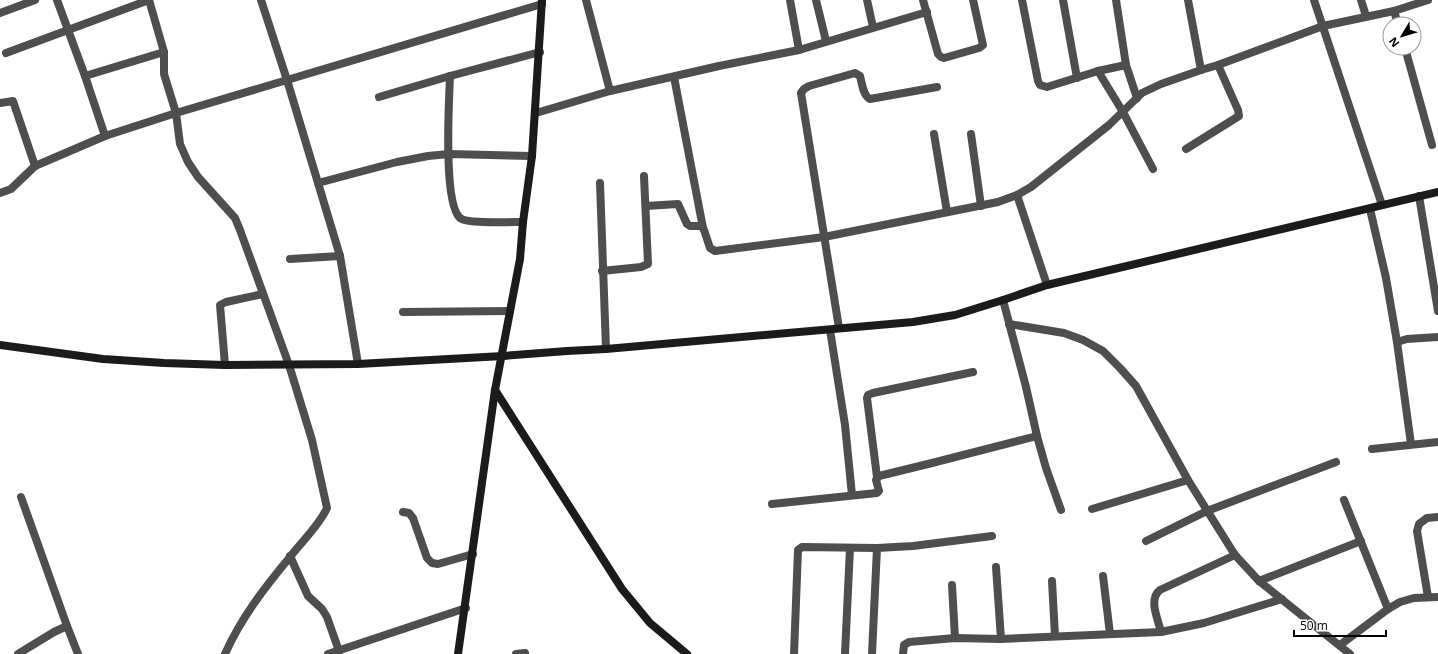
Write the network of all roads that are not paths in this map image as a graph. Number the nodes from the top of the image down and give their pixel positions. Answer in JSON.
{"nodes":[{"id":1,"x":35,"y":0,"type":"edge"},
{"id":2,"x":57,"y":0,"type":"edge"},
{"id":3,"x":149,"y":0,"type":"edge"},
{"id":4,"x":261,"y":0,"type":"edge"},
{"id":5,"x":586,"y":0,"type":"edge"},
{"id":6,"x":790,"y":0,"type":"edge"},
{"id":7,"x":816,"y":0,"type":"edge"},
{"id":8,"x":867,"y":0,"type":"edge"},
{"id":9,"x":923,"y":0,"type":"edge"},
{"id":10,"x":973,"y":0,"type":"edge"},
{"id":11,"x":1022,"y":0,"type":"edge"},
{"id":12,"x":1063,"y":0,"type":"edge"},
{"id":13,"x":1116,"y":0,"type":"edge"},
{"id":14,"x":1188,"y":0,"type":"edge"},
{"id":15,"x":1314,"y":0,"type":"edge"},
{"id":16,"x":1361,"y":0,"type":"edge"},
{"id":17,"x":1427,"y":0,"type":"edge"},
{"id":18,"x":542,"y":2,"type":"edge"},
{"id":19,"x":1394,"y":10,"type":"junction"},
{"id":20,"x":927,"y":12,"type":"junction"},
{"id":21,"x":0,"y":13,"type":"edge"},
{"id":22,"x":1366,"y":16,"type":"junction"},
{"id":23,"x":1396,"y":16,"type":"edge"},
{"id":24,"x":1323,"y":26,"type":"junction"},
{"id":25,"x":873,"y":27,"type":"junction"},
{"id":26,"x":68,"y":29,"type":"junction"},
{"id":27,"x":826,"y":42,"type":"junction"},
{"id":28,"x":799,"y":50,"type":"junction"},
{"id":29,"x":164,"y":52,"type":"junction"},
{"id":30,"x":540,"y":52,"type":"junction"},
{"id":31,"x":6,"y":53,"type":"dead end"},
{"id":32,"x":1407,"y":56,"type":"edge"},
{"id":33,"x":1126,"y":65,"type":"junction"},
{"id":34,"x":1218,"y":65,"type":"junction"},
{"id":35,"x":1201,"y":70,"type":"junction"},
{"id":36,"x":1098,"y":72,"type":"junction"},
{"id":37,"x":85,"y":76,"type":"junction"},
{"id":38,"x":450,"y":76,"type":"junction"},
{"id":39,"x":674,"y":77,"type":"junction"},
{"id":40,"x":1077,"y":78,"type":"junction"},
{"id":41,"x":287,"y":80,"type":"junction"},
{"id":42,"x":937,"y":87,"type":"dead end"},
{"id":43,"x":610,"y":91,"type":"junction"},
{"id":44,"x":379,"y":97,"type":"dead end"},
{"id":45,"x":1137,"y":98,"type":"junction"},
{"id":46,"x":0,"y":103,"type":"edge"},
{"id":47,"x":1123,"y":112,"type":"junction"},
{"id":48,"x":176,"y":113,"type":"junction"},
{"id":49,"x":536,"y":113,"type":"junction"},
{"id":50,"x":934,"y":134,"type":"dead end"},
{"id":51,"x":971,"y":134,"type":"dead end"},
{"id":52,"x":105,"y":136,"type":"junction"},
{"id":53,"x":1432,"y":144,"type":"dead end"},
{"id":54,"x":1186,"y":149,"type":"dead end"},
{"id":55,"x":449,"y":154,"type":"junction"},
{"id":56,"x":532,"y":156,"type":"junction"},
{"id":57,"x":35,"y":166,"type":"junction"},
{"id":58,"x":1153,"y":169,"type":"dead end"},
{"id":59,"x":644,"y":176,"type":"dead end"},
{"id":60,"x":318,"y":183,"type":"junction"},
{"id":61,"x":600,"y":183,"type":"dead end"},
{"id":62,"x":1438,"y":192,"type":"edge"},
{"id":63,"x":0,"y":193,"type":"edge"},
{"id":64,"x":1017,"y":195,"type":"junction"},
{"id":65,"x":1419,"y":196,"type":"junction"},
{"id":66,"x":646,"y":206,"type":"junction"},
{"id":67,"x":981,"y":206,"type":"junction"},
{"id":68,"x":1382,"y":206,"type":"junction"},
{"id":69,"x":1370,"y":209,"type":"junction"},
{"id":70,"x":947,"y":212,"type":"junction"},
{"id":71,"x":523,"y":222,"type":"junction"},
{"id":72,"x":703,"y":228,"type":"junction"},
{"id":73,"x":824,"y":236,"type":"junction"},
{"id":74,"x":340,"y":256,"type":"junction"},
{"id":75,"x":290,"y":259,"type":"dead end"},
{"id":76,"x":602,"y":271,"type":"junction"},
{"id":77,"x":1047,"y":285,"type":"junction"},
{"id":78,"x":263,"y":294,"type":"junction"},
{"id":79,"x":1003,"y":300,"type":"junction"},
{"id":80,"x":510,"y":311,"type":"junction"},
{"id":81,"x":1438,"y":311,"type":"edge"},
{"id":82,"x":403,"y":312,"type":"dead end"},
{"id":83,"x":1009,"y":324,"type":"junction"},
{"id":84,"x":839,"y":328,"type":"junction"},
{"id":85,"x":830,"y":330,"type":"junction"},
{"id":86,"x":1438,"y":337,"type":"edge"},
{"id":87,"x":1397,"y":342,"type":"junction"},
{"id":88,"x":0,"y":345,"type":"edge"},
{"id":89,"x":606,"y":349,"type":"junction"},
{"id":90,"x":503,"y":356,"type":"junction"},
{"id":91,"x":358,"y":364,"type":"junction"},
{"id":92,"x":225,"y":365,"type":"junction"},
{"id":93,"x":289,"y":365,"type":"junction"},
{"id":94,"x":973,"y":372,"type":"dead end"},
{"id":95,"x":496,"y":390,"type":"junction"},
{"id":96,"x":1037,"y":436,"type":"junction"},
{"id":97,"x":1438,"y":442,"type":"edge"},
{"id":98,"x":1411,"y":444,"type":"junction"},
{"id":99,"x":1372,"y":449,"type":"dead end"},
{"id":100,"x":1336,"y":462,"type":"dead end"},
{"id":101,"x":877,"y":478,"type":"junction"},
{"id":102,"x":1188,"y":480,"type":"junction"},
{"id":103,"x":852,"y":495,"type":"junction"},
{"id":104,"x":21,"y":497,"type":"dead end"},
{"id":105,"x":1344,"y":500,"type":"dead end"},
{"id":106,"x":772,"y":504,"type":"dead end"},
{"id":107,"x":1061,"y":510,"type":"dead end"},
{"id":108,"x":1092,"y":510,"type":"dead end"},
{"id":109,"x":1207,"y":511,"type":"junction"},
{"id":110,"x":403,"y":512,"type":"dead end"},
{"id":111,"x":1438,"y":517,"type":"edge"},
{"id":112,"x":992,"y":536,"type":"dead end"},
{"id":113,"x":1146,"y":541,"type":"dead end"},
{"id":114,"x":1361,"y":542,"type":"junction"},
{"id":115,"x":850,"y":548,"type":"junction"},
{"id":116,"x":877,"y":548,"type":"junction"},
{"id":117,"x":473,"y":554,"type":"junction"},
{"id":118,"x":1235,"y":555,"type":"junction"},
{"id":119,"x":290,"y":556,"type":"junction"},
{"id":120,"x":996,"y":567,"type":"dead end"},
{"id":121,"x":1103,"y":576,"type":"dead end"},
{"id":122,"x":1052,"y":581,"type":"dead end"},
{"id":123,"x":1259,"y":581,"type":"junction"},
{"id":124,"x":952,"y":585,"type":"dead end"},
{"id":125,"x":1428,"y":597,"type":"junction"},
{"id":126,"x":1438,"y":597,"type":"edge"},
{"id":127,"x":1282,"y":599,"type":"junction"},
{"id":128,"x":466,"y":608,"type":"junction"},
{"id":129,"x":1388,"y":608,"type":"junction"},
{"id":130,"x":67,"y":626,"type":"junction"},
{"id":131,"x":1161,"y":632,"type":"junction"},
{"id":132,"x":1110,"y":634,"type":"junction"},
{"id":133,"x":1055,"y":636,"type":"junction"},
{"id":134,"x":955,"y":638,"type":"junction"},
{"id":135,"x":1001,"y":639,"type":"junction"},
{"id":136,"x":1340,"y":645,"type":"junction"},
{"id":137,"x":339,"y":650,"type":"junction"},
{"id":138,"x":18,"y":654,"type":"edge"},
{"id":139,"x":78,"y":654,"type":"edge"},
{"id":140,"x":225,"y":654,"type":"edge"},
{"id":141,"x":328,"y":654,"type":"edge"},
{"id":142,"x":458,"y":654,"type":"edge"},
{"id":143,"x":688,"y":654,"type":"edge"},
{"id":144,"x":794,"y":654,"type":"edge"},
{"id":145,"x":845,"y":654,"type":"edge"},
{"id":146,"x":872,"y":654,"type":"edge"},
{"id":147,"x":903,"y":654,"type":"edge"},
{"id":148,"x":1350,"y":654,"type":"edge"}],
"edges":[{"from":1,"to":21,"type":"street"},
{"from":2,"to":26,"type":"street"},
{"from":3,"to":26,"type":"street"},
{"from":3,"to":29,"type":"street"},
{"from":4,"to":41,"type":"street"},
{"from":5,"to":43,"type":"street"},
{"from":6,"to":28,"type":"street"},
{"from":7,"to":27,"type":"street"},
{"from":8,"to":25,"type":"street"},
{"from":9,"to":20,"type":"street"},
{"from":10,"to":20,"type":"street"},
{"from":11,"to":40,"type":"street"},
{"from":12,"to":40,"type":"street"},
{"from":13,"to":33,"type":"street"},
{"from":14,"to":35,"type":"street"},
{"from":15,"to":24,"type":"street"},
{"from":16,"to":22,"type":"street"},
{"from":17,"to":19,"type":"street"},
{"from":18,"to":30,"type":"street"},
{"from":18,"to":41,"type":"street"},
{"from":19,"to":22,"type":"street"},
{"from":19,"to":23,"type":"street"},
{"from":20,"to":25,"type":"street"},
{"from":22,"to":24,"type":"street"},
{"from":24,"to":34,"type":"street"},
{"from":24,"to":68,"type":"street"},
{"from":25,"to":27,"type":"street"},
{"from":26,"to":31,"type":"street"},
{"from":26,"to":37,"type":"street"},
{"from":27,"to":28,"type":"street"},
{"from":28,"to":39,"type":"street"},
{"from":29,"to":37,"type":"street"},
{"from":29,"to":48,"type":"street"},
{"from":30,"to":38,"type":"street"},
{"from":30,"to":49,"type":"street"},
{"from":32,"to":53,"type":"street"},
{"from":33,"to":36,"type":"street"},
{"from":33,"to":45,"type":"street"},
{"from":34,"to":35,"type":"street"},
{"from":34,"to":54,"type":"street"},
{"from":35,"to":45,"type":"street"},
{"from":36,"to":40,"type":"street"},
{"from":36,"to":47,"type":"street"},
{"from":37,"to":52,"type":"street"},
{"from":38,"to":44,"type":"street"},
{"from":38,"to":55,"type":"street"},
{"from":39,"to":43,"type":"street"},
{"from":39,"to":72,"type":"street"},
{"from":41,"to":48,"type":"street"},
{"from":41,"to":60,"type":"street"},
{"from":42,"to":73,"type":"street"},
{"from":43,"to":49,"type":"street"},
{"from":45,"to":47,"type":"street"},
{"from":46,"to":57,"type":"street"},
{"from":47,"to":58,"type":"street"},
{"from":47,"to":64,"type":"street"},
{"from":48,"to":52,"type":"street"},
{"from":48,"to":78,"type":"street"},
{"from":49,"to":56,"type":"street"},
{"from":50,"to":70,"type":"street"},
{"from":51,"to":67,"type":"street"},
{"from":52,"to":57,"type":"street"},
{"from":55,"to":56,"type":"street"},
{"from":55,"to":60,"type":"street"},
{"from":55,"to":71,"type":"street"},
{"from":56,"to":71,"type":"street"},
{"from":57,"to":63,"type":"street"},
{"from":59,"to":66,"type":"street"},
{"from":60,"to":74,"type":"street"},
{"from":61,"to":76,"type":"street"},
{"from":62,"to":65,"type":"street"},
{"from":64,"to":67,"type":"street"},
{"from":64,"to":77,"type":"street"},
{"from":65,"to":68,"type":"street"},
{"from":65,"to":81,"type":"street"},
{"from":66,"to":72,"type":"street"},
{"from":66,"to":76,"type":"street"},
{"from":67,"to":70,"type":"street"},
{"from":68,"to":69,"type":"street"},
{"from":69,"to":77,"type":"street"},
{"from":69,"to":87,"type":"street"},
{"from":70,"to":73,"type":"street"},
{"from":71,"to":80,"type":"street"},
{"from":72,"to":73,"type":"street"},
{"from":73,"to":84,"type":"street"},
{"from":74,"to":75,"type":"street"},
{"from":74,"to":91,"type":"street"},
{"from":76,"to":89,"type":"street"},
{"from":77,"to":79,"type":"street"},
{"from":78,"to":92,"type":"street"},
{"from":78,"to":93,"type":"street"},
{"from":79,"to":83,"type":"street"},
{"from":79,"to":84,"type":"street"},
{"from":80,"to":82,"type":"street"},
{"from":80,"to":90,"type":"street"},
{"from":83,"to":96,"type":"street"},
{"from":83,"to":102,"type":"street"},
{"from":84,"to":85,"type":"street"},
{"from":85,"to":89,"type":"street"},
{"from":85,"to":103,"type":"street"},
{"from":86,"to":87,"type":"street"},
{"from":87,"to":98,"type":"street"},
{"from":88,"to":92,"type":"street"},
{"from":89,"to":90,"type":"street"},
{"from":90,"to":91,"type":"street"},
{"from":90,"to":95,"type":"street"},
{"from":91,"to":93,"type":"street"},
{"from":92,"to":93,"type":"street"},
{"from":93,"to":119,"type":"street"},
{"from":94,"to":101,"type":"street"},
{"from":95,"to":117,"type":"street"},
{"from":95,"to":143,"type":"street"},
{"from":96,"to":101,"type":"street"},
{"from":96,"to":107,"type":"street"},
{"from":97,"to":98,"type":"street"},
{"from":98,"to":99,"type":"street"},
{"from":100,"to":109,"type":"street"},
{"from":101,"to":103,"type":"street"},
{"from":102,"to":108,"type":"street"},
{"from":102,"to":109,"type":"street"},
{"from":103,"to":106,"type":"street"},
{"from":104,"to":130,"type":"street"},
{"from":105,"to":114,"type":"street"},
{"from":109,"to":113,"type":"street"},
{"from":109,"to":118,"type":"street"},
{"from":110,"to":117,"type":"street"},
{"from":111,"to":125,"type":"street"},
{"from":112,"to":116,"type":"street"},
{"from":114,"to":123,"type":"street"},
{"from":114,"to":129,"type":"street"},
{"from":115,"to":116,"type":"street"},
{"from":115,"to":144,"type":"street"},
{"from":115,"to":145,"type":"street"},
{"from":116,"to":146,"type":"street"},
{"from":117,"to":128,"type":"street"},
{"from":118,"to":123,"type":"street"},
{"from":118,"to":131,"type":"street"},
{"from":119,"to":137,"type":"street"},
{"from":119,"to":140,"type":"street"},
{"from":120,"to":135,"type":"street"},
{"from":121,"to":132,"type":"street"},
{"from":122,"to":133,"type":"street"},
{"from":123,"to":127,"type":"street"},
{"from":124,"to":134,"type":"street"},
{"from":125,"to":126,"type":"street"},
{"from":125,"to":129,"type":"street"},
{"from":127,"to":131,"type":"street"},
{"from":127,"to":136,"type":"street"},
{"from":128,"to":137,"type":"street"},
{"from":128,"to":142,"type":"street"},
{"from":129,"to":136,"type":"street"},
{"from":130,"to":138,"type":"street"},
{"from":130,"to":139,"type":"street"},
{"from":131,"to":132,"type":"street"},
{"from":132,"to":133,"type":"street"},
{"from":133,"to":135,"type":"street"},
{"from":134,"to":135,"type":"street"},
{"from":134,"to":147,"type":"street"},
{"from":136,"to":148,"type":"street"},
{"from":137,"to":141,"type":"street"}]}
